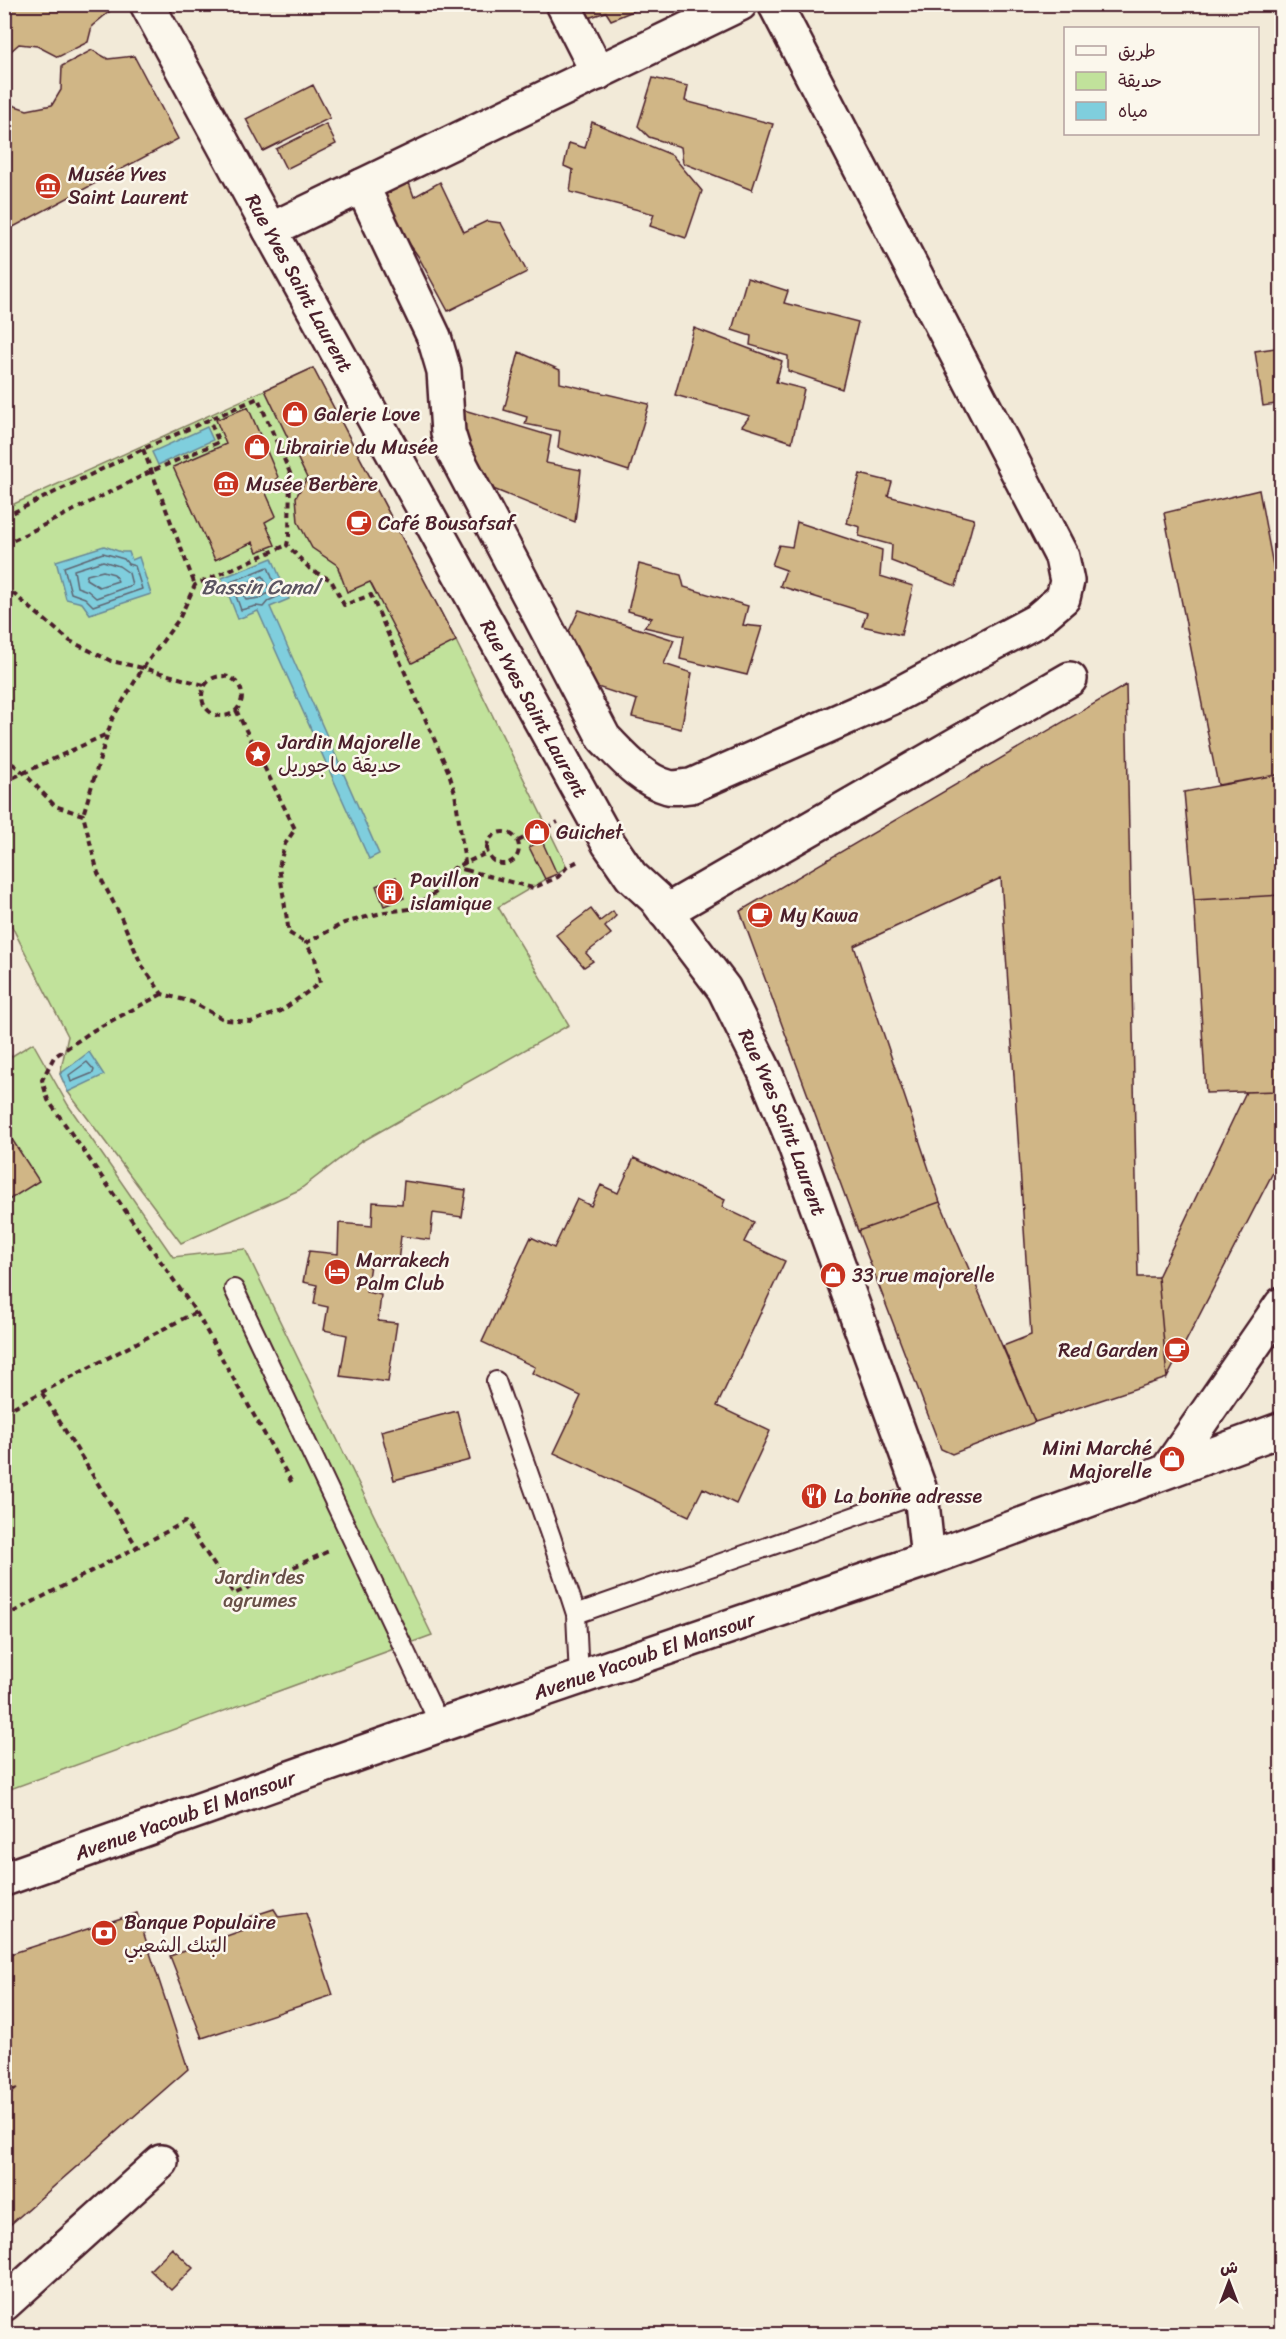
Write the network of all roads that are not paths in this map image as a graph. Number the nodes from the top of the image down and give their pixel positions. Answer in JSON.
{"nodes":[{"id":1,"x":147,"y":4,"type":"edge"},
{"id":2,"x":563,"y":4,"type":"edge"},
{"id":3,"x":740,"y":4,"type":"edge"},
{"id":4,"x":776,"y":4,"type":"edge"},
{"id":5,"x":598,"y":73,"type":"junction"},
{"id":6,"x":362,"y":186,"type":"junction"},
{"id":7,"x":270,"y":231,"type":"junction"},
{"id":8,"x":1070,"y":679,"type":"dead end"},
{"id":9,"x":665,"y":912,"type":"junction"},
{"id":10,"x":234,"y":1289,"type":"dead end"},
{"id":11,"x":1281,"y":1304,"type":"edge"},
{"id":12,"x":496,"y":1381,"type":"dead end"},
{"id":13,"x":1281,"y":1429,"type":"edge"},
{"id":14,"x":1168,"y":1469,"type":"junction"},
{"id":15,"x":921,"y":1493,"type":"junction"},
{"id":16,"x":928,"y":1559,"type":"junction"},
{"id":17,"x":576,"y":1614,"type":"junction"},
{"id":18,"x":579,"y":1678,"type":"junction"},
{"id":19,"x":440,"y":1725,"type":"junction"},
{"id":20,"x":4,"y":1880,"type":"edge"},
{"id":21,"x":161,"y":2162,"type":"dead end"},
{"id":22,"x":4,"y":2304,"type":"edge"}],
"edges":[{"from":1,"to":7,"type":"street","name":"Rue Yves Saint Laurent"},
{"from":2,"to":5,"type":"street"},
{"from":3,"to":5,"type":"street"},
{"from":4,"to":6,"type":"street"},
{"from":5,"to":6,"type":"street"},
{"from":6,"to":7,"type":"street"},
{"from":7,"to":9,"type":"street","name":"Rue Yves Saint Laurent"},
{"from":8,"to":9,"type":"street"},
{"from":9,"to":15,"type":"street","name":"Rue Yves Saint Laurent"},
{"from":10,"to":19,"type":"lane"},
{"from":11,"to":14,"type":"street"},
{"from":12,"to":17,"type":"lane"},
{"from":13,"to":14,"type":"street","name":"Avenue Yacoub El Mansour"},
{"from":14,"to":16,"type":"street","name":"Avenue Yacoub El Mansour"},
{"from":15,"to":16,"type":"street","name":"Rue Yves Saint Laurent"},
{"from":15,"to":17,"type":"lane"},
{"from":16,"to":18,"type":"street","name":"Avenue Yacoub El Mansour"},
{"from":17,"to":18,"type":"lane"},
{"from":18,"to":19,"type":"street","name":"Avenue Yacoub El Mansour"},
{"from":19,"to":20,"type":"street","name":"Avenue Yacoub El Mansour"},
{"from":21,"to":22,"type":"street"}]}
